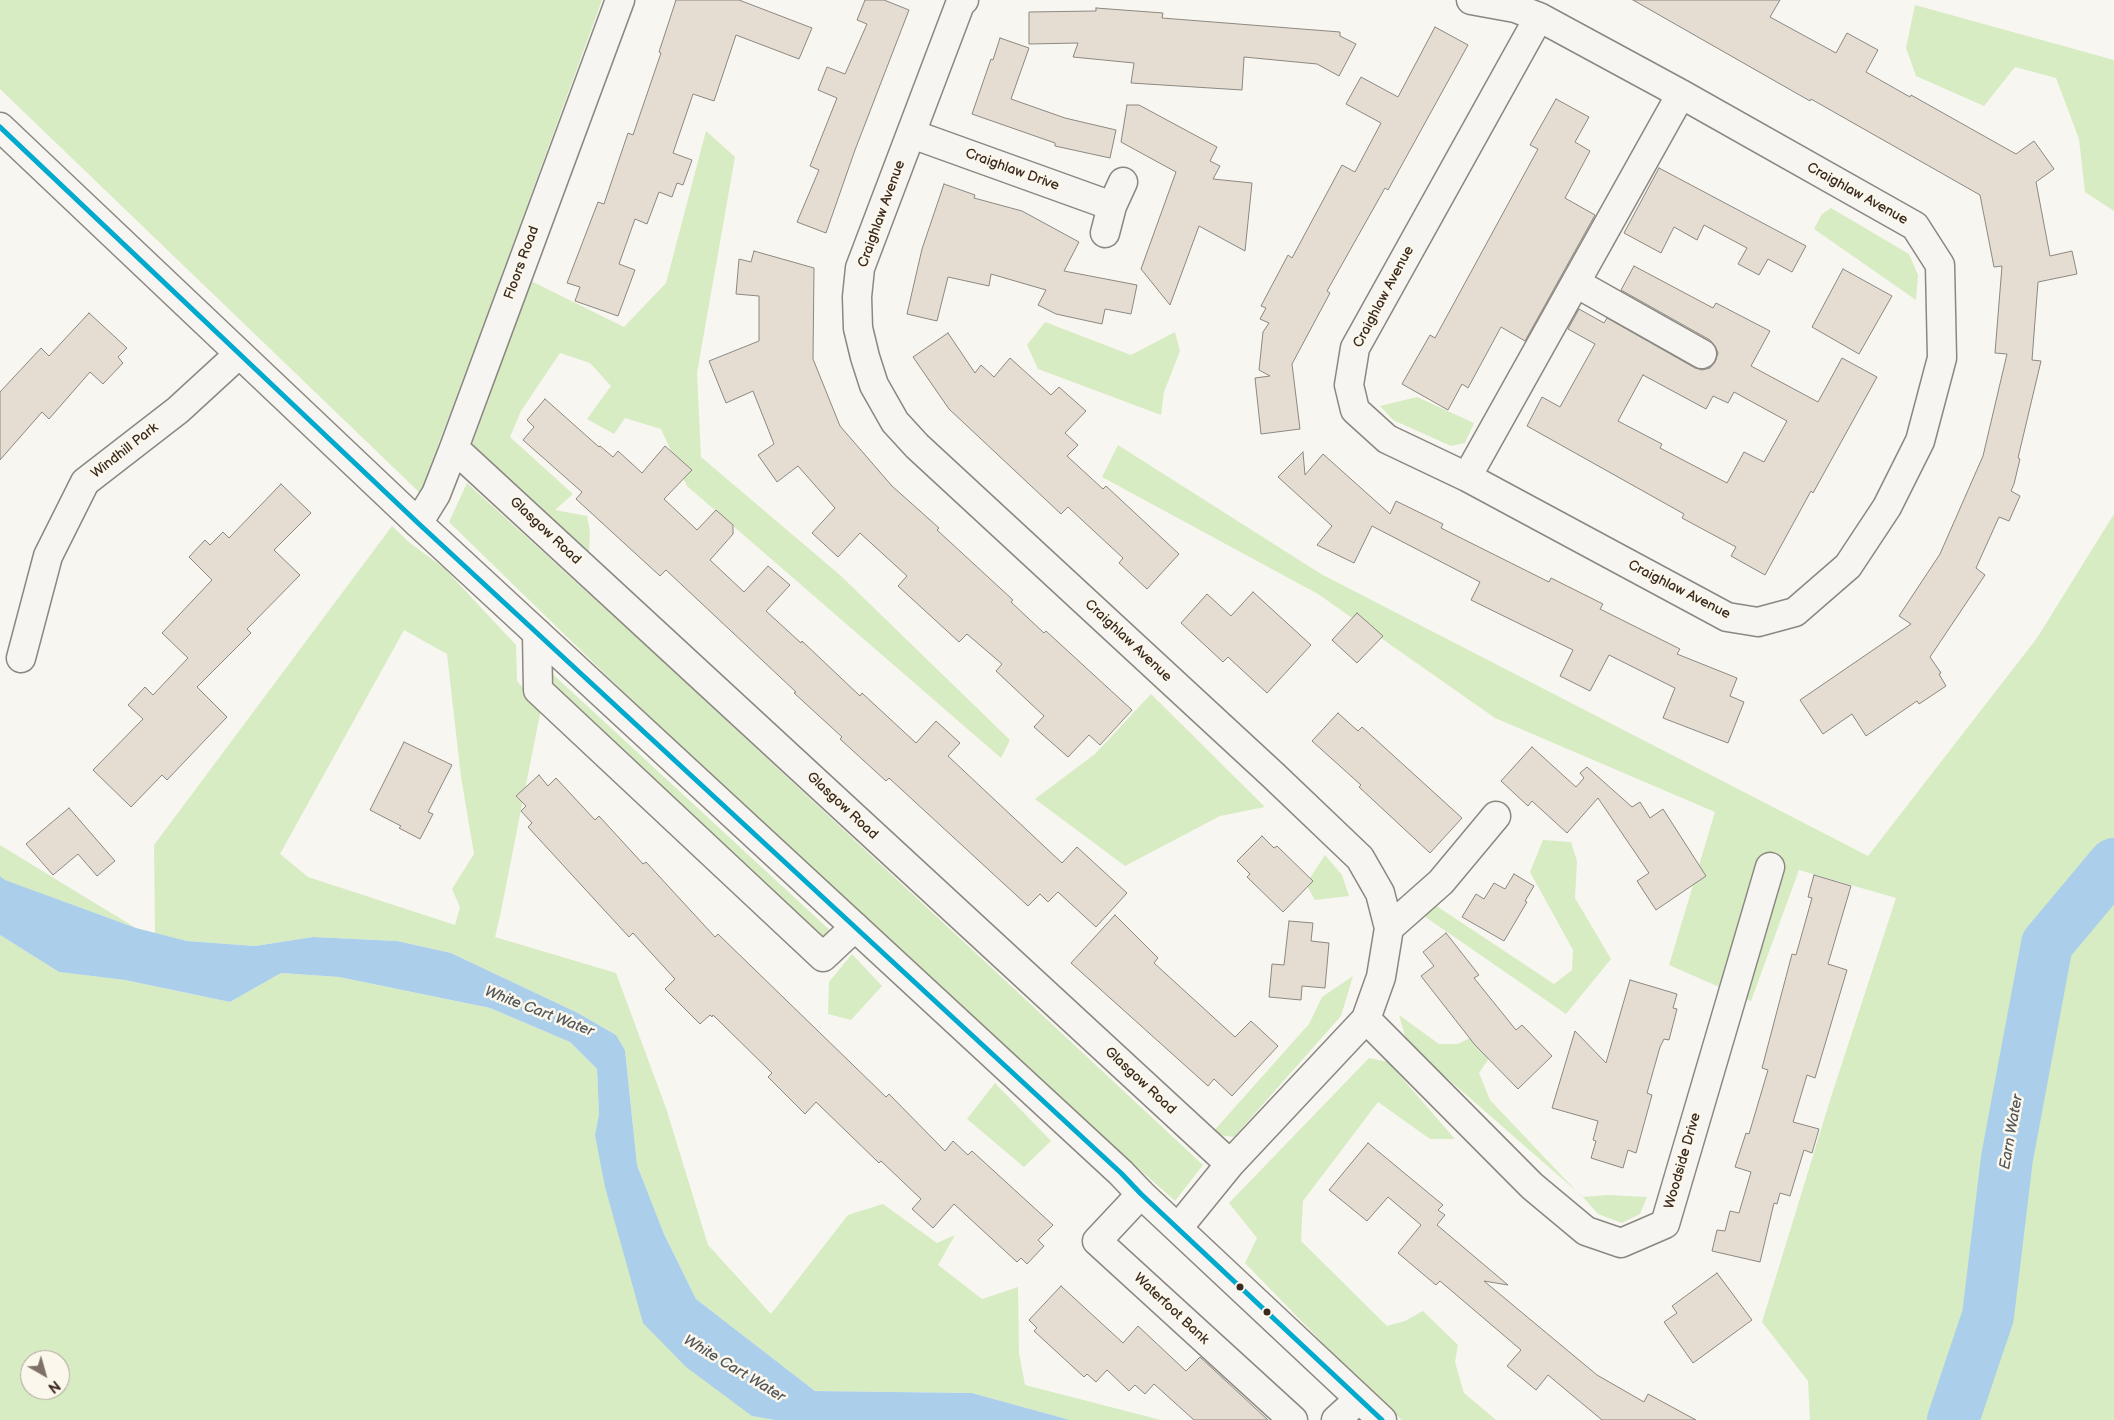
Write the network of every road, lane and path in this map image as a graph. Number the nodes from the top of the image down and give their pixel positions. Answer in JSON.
{"nodes":[{"id":1,"x":620,"y":0,"type":"edge"},
{"id":2,"x":964,"y":0,"type":"edge"},
{"id":3,"x":1471,"y":0,"type":"edge"},
{"id":4,"x":1539,"y":18,"type":"junction"},
{"id":5,"x":1681,"y":94,"type":"junction"},
{"id":6,"x":0,"y":127,"type":"edge"},
{"id":7,"x":912,"y":134,"type":"junction"},
{"id":8,"x":1105,"y":233,"type":"dead end"},
{"id":9,"x":1576,"y":284,"type":"junction"},
{"id":10,"x":239,"y":354,"type":"junction"},
{"id":11,"x":1702,"y":354,"type":"dead end"},
{"id":12,"x":454,"y":448,"type":"junction"},
{"id":13,"x":1467,"y":477,"type":"junction"},
{"id":14,"x":418,"y":523,"type":"junction"},
{"id":15,"x":537,"y":634,"type":"junction"},
{"id":16,"x":21,"y":658,"type":"dead end"},
{"id":17,"x":1496,"y":816,"type":"dead end"},
{"id":18,"x":1770,"y":867,"type":"dead end"},
{"id":19,"x":855,"y":927,"type":"junction"},
{"id":20,"x":1389,"y":928,"type":"junction"},
{"id":21,"x":1366,"y":1019,"type":"junction"},
{"id":22,"x":1230,"y":1164,"type":"junction"},
{"id":23,"x":1141,"y":1194,"type":"junction"},
{"id":24,"x":1178,"y":1228,"type":"junction"},
{"id":25,"x":1359,"y":1399,"type":"junction"},
{"id":26,"x":1294,"y":1420,"type":"edge"},
{"id":27,"x":1336,"y":1420,"type":"edge"},
{"id":28,"x":1382,"y":1420,"type":"edge"}],
"edges":[{"from":1,"to":12,"type":"street","name":"Floors Road"},
{"from":2,"to":7,"type":"street","name":"Craighlaw Avenue"},
{"from":3,"to":4,"type":"street","name":"Craighlaw Avenue"},
{"from":4,"to":5,"type":"street","name":"Craighlaw Avenue"},
{"from":4,"to":13,"type":"street","name":"Craighlaw Avenue"},
{"from":5,"to":9,"type":"street"},
{"from":5,"to":13,"type":"street","name":"Craighlaw Avenue"},
{"from":6,"to":10,"type":"street"},
{"from":7,"to":8,"type":"street","name":"Craighlaw Drive"},
{"from":7,"to":20,"type":"street","name":"Craighlaw Avenue"},
{"from":9,"to":11,"type":"street"},
{"from":9,"to":13,"type":"street"},
{"from":10,"to":14,"type":"street"},
{"from":10,"to":16,"type":"street","name":"Windhill Park"},
{"from":12,"to":14,"type":"street","name":"Floors Road"},
{"from":12,"to":22,"type":"street","name":"Glasgow Road"},
{"from":14,"to":15,"type":"street"},
{"from":15,"to":19,"type":"street"},
{"from":15,"to":19,"type":"street"},
{"from":17,"to":20,"type":"street"},
{"from":18,"to":21,"type":"street","name":"Woodside Drive"},
{"from":19,"to":23,"type":"street"},
{"from":20,"to":21,"type":"street","name":"Craighlaw Avenue"},
{"from":21,"to":22,"type":"street","name":"Craighlaw Avenue"},
{"from":22,"to":24,"type":"street","name":"Craighlaw Avenue"},
{"from":23,"to":24,"type":"street"},
{"from":23,"to":26,"type":"street","name":"Waterfoot Bank"},
{"from":24,"to":25,"type":"street"},
{"from":25,"to":27,"type":"street"},
{"from":25,"to":28,"type":"street"}]}
